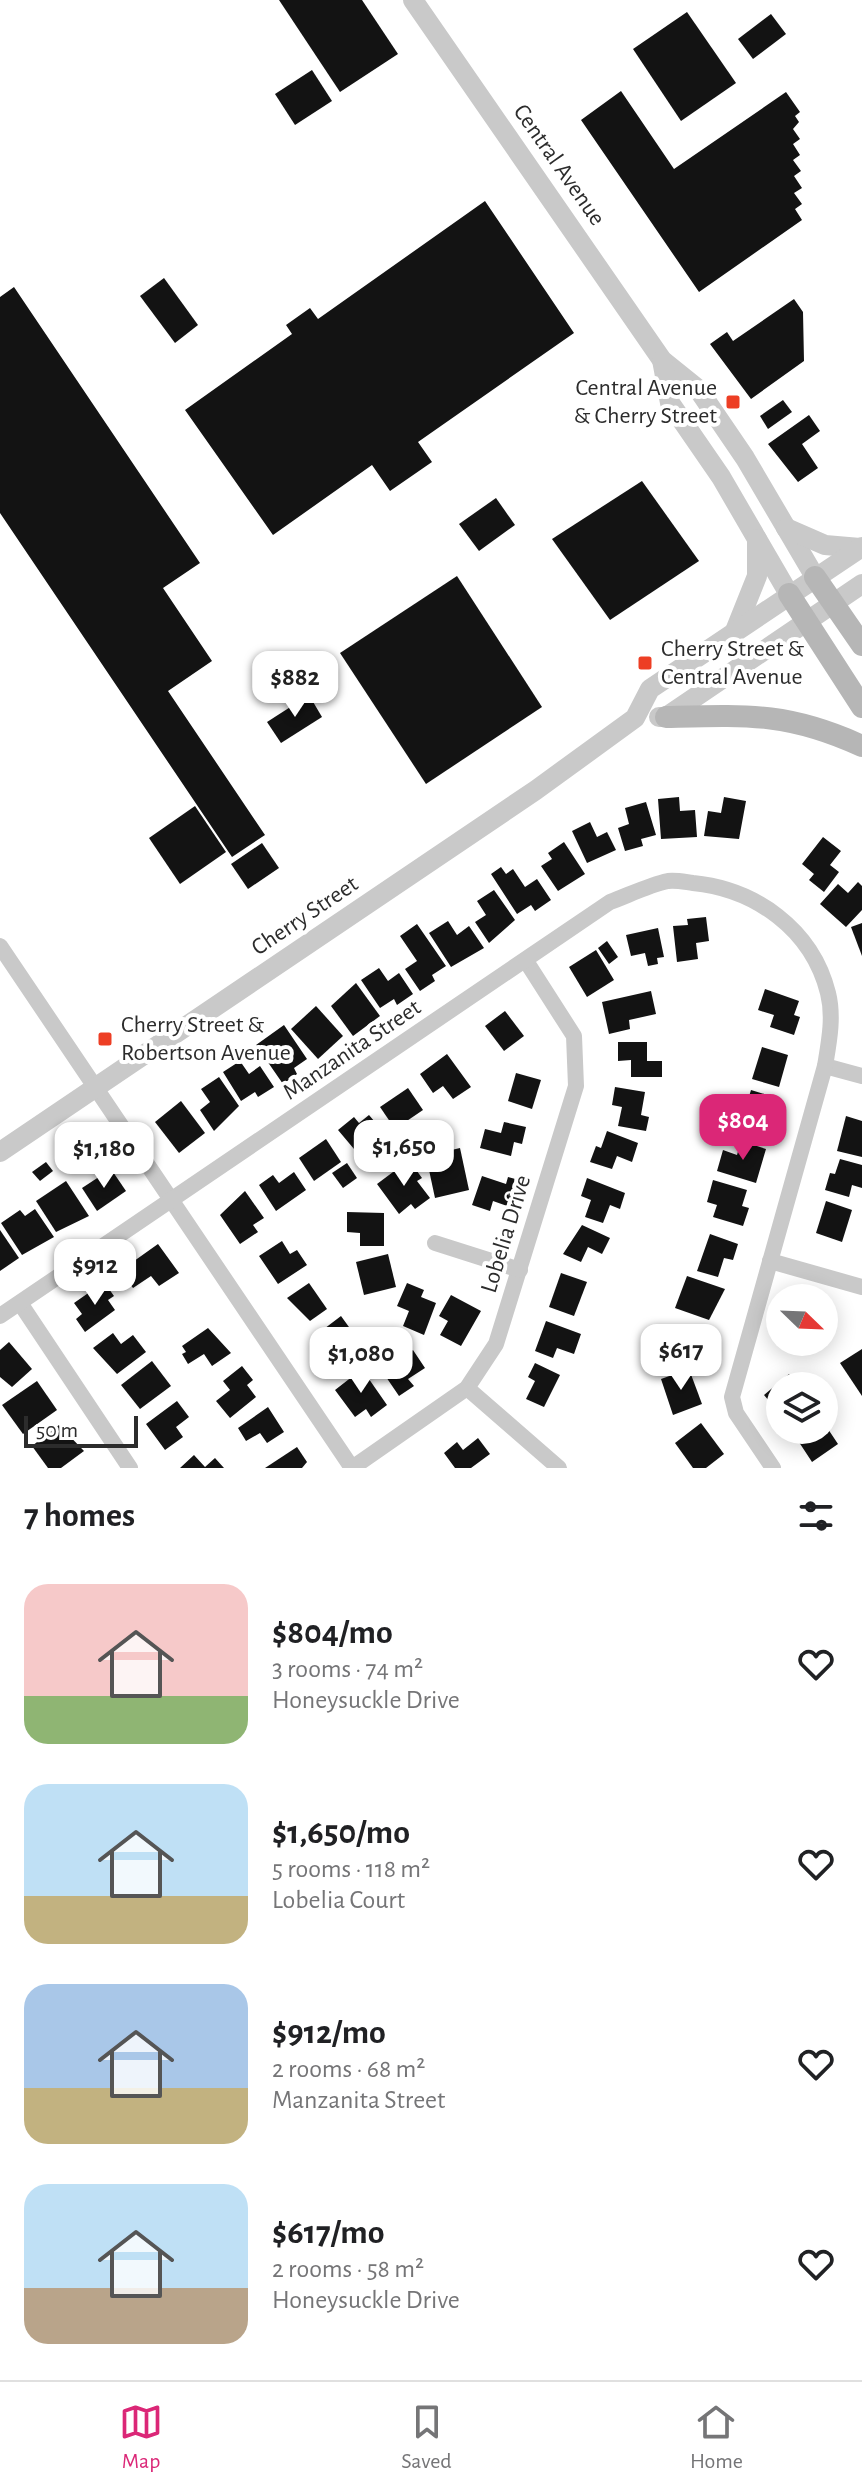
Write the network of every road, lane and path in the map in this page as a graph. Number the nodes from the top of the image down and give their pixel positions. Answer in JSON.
{"nodes":[{"id":1,"x":413,"y":0,"type":"edge"},
{"id":2,"x":662,"y":360,"type":"junction"},
{"id":3,"x":786,"y":528,"type":"junction"},
{"id":4,"x":757,"y":539,"type":"junction"},
{"id":5,"x":861,"y":547,"type":"edge"},
{"id":6,"x":815,"y":577,"type":"junction"},
{"id":7,"x":862,"y":584,"type":"edge"},
{"id":8,"x":789,"y":594,"type":"junction"},
{"id":9,"x":834,"y":604,"type":"junction"},
{"id":10,"x":806,"y":621,"type":"junction"},
{"id":11,"x":735,"y":631,"type":"junction"},
{"id":12,"x":862,"y":645,"type":"edge"},
{"id":13,"x":862,"y":707,"type":"edge"},
{"id":14,"x":666,"y":717,"type":"junction"},
{"id":15,"x":635,"y":718,"type":"junction"},
{"id":16,"x":862,"y":746,"type":"edge"},
{"id":17,"x":0,"y":946,"type":"edge"},
{"id":18,"x":526,"y":961,"type":"junction"},
{"id":19,"x":825,"y":1066,"type":"junction"},
{"id":20,"x":862,"y":1076,"type":"edge"},
{"id":21,"x":95,"y":1088,"type":"junction"},
{"id":22,"x":0,"y":1152,"type":"edge"},
{"id":23,"x":171,"y":1201,"type":"junction"},
{"id":24,"x":435,"y":1243,"type":"dead end"},
{"id":25,"x":770,"y":1261,"type":"junction"},
{"id":26,"x":520,"y":1270,"type":"junction"},
{"id":27,"x":862,"y":1287,"type":"edge"},
{"id":28,"x":20,"y":1303,"type":"junction"},
{"id":29,"x":0,"y":1316,"type":"edge"},
{"id":30,"x":467,"y":1388,"type":"junction"},
{"id":31,"x":130,"y":1468,"type":"edge"},
{"id":32,"x":352,"y":1468,"type":"edge"},
{"id":33,"x":559,"y":1468,"type":"edge"},
{"id":34,"x":773,"y":1468,"type":"edge"}],
"edges":[{"from":1,"to":2,"type":"street","name":"Central Avenue"},
{"from":2,"to":3,"type":"street","name":"Central Avenue"},
{"from":2,"to":4,"type":"street","name":"Central Avenue"},
{"from":3,"to":5,"type":"street"},
{"from":3,"to":6,"type":"street","name":"Central Avenue"},
{"from":4,"to":8,"type":"street","name":"Central Avenue"},
{"from":4,"to":11,"type":"street"},
{"from":5,"to":6,"type":"street","name":"Cherry Street"},
{"from":6,"to":8,"type":"street","name":"Cherry Street"},
{"from":6,"to":9,"type":"main road","name":"Central Avenue"},
{"from":7,"to":9,"type":"street"},
{"from":8,"to":10,"type":"main road","name":"Central Avenue"},
{"from":8,"to":11,"type":"street","name":"Cherry Street"},
{"from":9,"to":10,"type":"street"},
{"from":9,"to":12,"type":"main road","name":"Central Avenue"},
{"from":10,"to":13,"type":"main road","name":"Central Avenue"},
{"from":10,"to":14,"type":"street"},
{"from":11,"to":15,"type":"street","name":"Cherry Street"},
{"from":14,"to":15,"type":"street"},
{"from":14,"to":16,"type":"main road"},
{"from":15,"to":21,"type":"street","name":"Cherry Street"},
{"from":17,"to":21,"type":"street"},
{"from":18,"to":19,"type":"street","name":"Manzanita Street"},
{"from":18,"to":23,"type":"street","name":"Manzanita Street"},
{"from":18,"to":26,"type":"street","name":"Lobelia Drive"},
{"from":19,"to":20,"type":"street"},
{"from":19,"to":25,"type":"street","name":"Manzanita Street"},
{"from":21,"to":22,"type":"street","name":"Cherry Street"},
{"from":21,"to":23,"type":"street"},
{"from":23,"to":28,"type":"street","name":"Manzanita Street"},
{"from":23,"to":32,"type":"street"},
{"from":24,"to":26,"type":"street"},
{"from":25,"to":27,"type":"street"},
{"from":25,"to":34,"type":"street","name":"Manzanita Street"},
{"from":26,"to":30,"type":"street","name":"Lobelia Drive"},
{"from":28,"to":29,"type":"street","name":"Manzanita Street"},
{"from":28,"to":31,"type":"street"},
{"from":30,"to":32,"type":"street","name":"Lobelia Drive"},
{"from":30,"to":33,"type":"street"}]}
